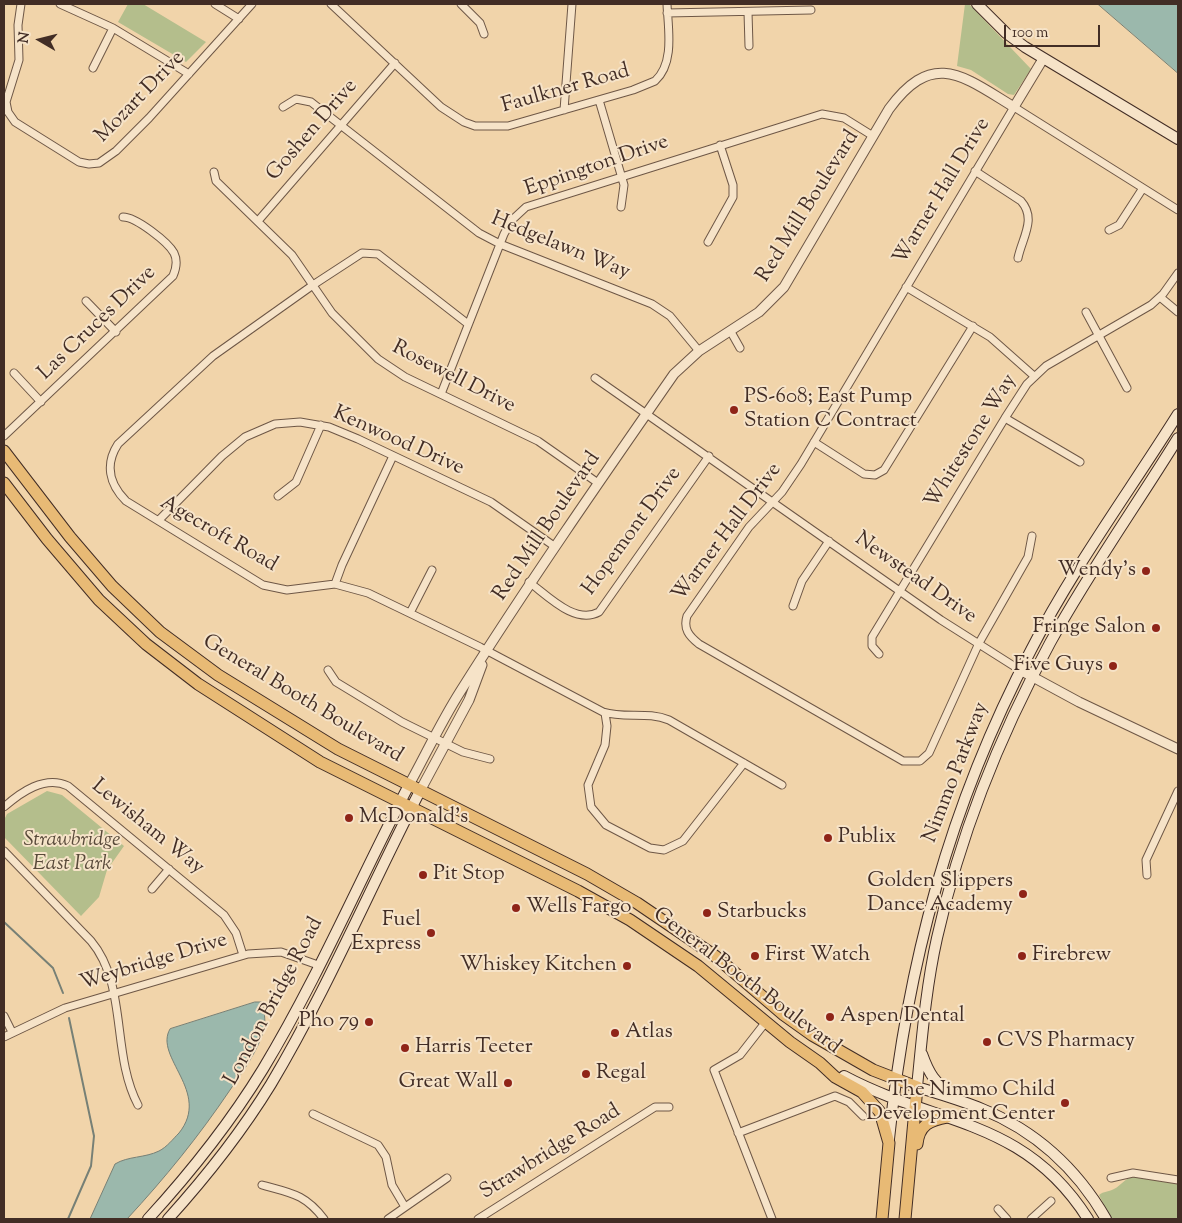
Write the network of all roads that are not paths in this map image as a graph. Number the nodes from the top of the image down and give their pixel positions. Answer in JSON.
{"nodes":[{"id":1,"x":21,"y":4,"type":"edge"},
{"id":2,"x":60,"y":4,"type":"edge"},
{"id":3,"x":215,"y":4,"type":"edge"},
{"id":4,"x":252,"y":4,"type":"edge"},
{"id":5,"x":331,"y":4,"type":"edge"},
{"id":6,"x":461,"y":4,"type":"edge"},
{"id":7,"x":572,"y":4,"type":"edge"},
{"id":8,"x":667,"y":4,"type":"edge"},
{"id":9,"x":977,"y":4,"type":"edge"},
{"id":10,"x":810,"y":10,"type":"dead end"},
{"id":11,"x":748,"y":12,"type":"junction"},
{"id":12,"x":667,"y":13,"type":"junction"},
{"id":13,"x":239,"y":19,"type":"junction"},
{"id":14,"x":114,"y":28,"type":"junction"},
{"id":15,"x":484,"y":34,"type":"dead end"},
{"id":16,"x":749,"y":46,"type":"dead end"},
{"id":17,"x":1043,"y":59,"type":"junction"},
{"id":18,"x":394,"y":63,"type":"junction"},
{"id":19,"x":93,"y":68,"type":"dead end"},
{"id":20,"x":189,"y":74,"type":"junction"},
{"id":21,"x":599,"y":100,"type":"junction"},
{"id":22,"x":283,"y":107,"type":"dead end"},
{"id":23,"x":1014,"y":107,"type":"junction"},
{"id":24,"x":564,"y":110,"type":"junction"},
{"id":25,"x":1149,"y":123,"type":"junction"},
{"id":26,"x":341,"y":125,"type":"junction"},
{"id":27,"x":873,"y":136,"type":"junction"},
{"id":28,"x":1178,"y":140,"type":"edge"},
{"id":29,"x":720,"y":145,"type":"junction"},
{"id":30,"x":1178,"y":148,"type":"edge"},
{"id":31,"x":976,"y":171,"type":"junction"},
{"id":32,"x":214,"y":172,"type":"dead end"},
{"id":33,"x":620,"y":176,"type":"junction"},
{"id":34,"x":1143,"y":188,"type":"junction"},
{"id":35,"x":621,"y":206,"type":"dead end"},
{"id":36,"x":1178,"y":210,"type":"edge"},
{"id":37,"x":123,"y":216,"type":"dead end"},
{"id":38,"x":258,"y":221,"type":"junction"},
{"id":39,"x":1109,"y":230,"type":"dead end"},
{"id":40,"x":708,"y":242,"type":"dead end"},
{"id":41,"x":500,"y":244,"type":"junction"},
{"id":42,"x":1018,"y":258,"type":"dead end"},
{"id":43,"x":1178,"y":273,"type":"edge"},
{"id":44,"x":312,"y":285,"type":"junction"},
{"id":45,"x":906,"y":287,"type":"junction"},
{"id":46,"x":1160,"y":297,"type":"junction"},
{"id":47,"x":86,"y":301,"type":"dead end"},
{"id":48,"x":1086,"y":312,"type":"dead end"},
{"id":49,"x":1178,"y":312,"type":"edge"},
{"id":50,"x":468,"y":324,"type":"junction"},
{"id":51,"x":973,"y":326,"type":"junction"},
{"id":52,"x":116,"y":332,"type":"junction"},
{"id":53,"x":730,"y":332,"type":"junction"},
{"id":54,"x":1099,"y":336,"type":"junction"},
{"id":55,"x":740,"y":348,"type":"dead end"},
{"id":56,"x":698,"y":351,"type":"junction"},
{"id":57,"x":14,"y":373,"type":"dead end"},
{"id":58,"x":1034,"y":376,"type":"junction"},
{"id":59,"x":595,"y":378,"type":"dead end"},
{"id":60,"x":1127,"y":388,"type":"dead end"},
{"id":61,"x":441,"y":394,"type":"junction"},
{"id":62,"x":41,"y":402,"type":"junction"},
{"id":63,"x":647,"y":414,"type":"junction"},
{"id":64,"x":1178,"y":414,"type":"edge"},
{"id":65,"x":1005,"y":418,"type":"junction"},
{"id":66,"x":321,"y":425,"type":"junction"},
{"id":67,"x":4,"y":436,"type":"edge"},
{"id":68,"x":1178,"y":438,"type":"edge"},
{"id":69,"x":814,"y":442,"type":"junction"},
{"id":70,"x":4,"y":451,"type":"edge"},
{"id":71,"x":393,"y":456,"type":"junction"},
{"id":72,"x":709,"y":456,"type":"junction"},
{"id":73,"x":1080,"y":462,"type":"dead end"},
{"id":74,"x":4,"y":483,"type":"edge"},
{"id":75,"x":598,"y":483,"type":"junction"},
{"id":76,"x":278,"y":496,"type":"dead end"},
{"id":77,"x":773,"y":502,"type":"junction"},
{"id":78,"x":159,"y":520,"type":"junction"},
{"id":79,"x":1032,"y":536,"type":"dead end"},
{"id":80,"x":830,"y":541,"type":"junction"},
{"id":81,"x":554,"y":546,"type":"junction"},
{"id":82,"x":432,"y":570,"type":"dead end"},
{"id":83,"x":529,"y":582,"type":"junction"},
{"id":84,"x":335,"y":584,"type":"junction"},
{"id":85,"x":901,"y":591,"type":"junction"},
{"id":86,"x":792,"y":606,"type":"dead end"},
{"id":87,"x":410,"y":613,"type":"junction"},
{"id":88,"x":979,"y":643,"type":"junction"},
{"id":89,"x":488,"y":651,"type":"junction"},
{"id":90,"x":879,"y":654,"type":"dead end"},
{"id":91,"x":328,"y":670,"type":"dead end"},
{"id":92,"x":1020,"y":670,"type":"junction"},
{"id":93,"x":1032,"y":678,"type":"junction"},
{"id":94,"x":605,"y":713,"type":"junction"},
{"id":95,"x":434,"y":738,"type":"junction"},
{"id":96,"x":445,"y":744,"type":"junction"},
{"id":97,"x":1178,"y":749,"type":"edge"},
{"id":98,"x":490,"y":759,"type":"dead end"},
{"id":99,"x":744,"y":763,"type":"junction"},
{"id":100,"x":409,"y":785,"type":"junction"},
{"id":101,"x":782,"y":785,"type":"dead end"},
{"id":102,"x":420,"y":791,"type":"junction"},
{"id":103,"x":1178,"y":791,"type":"edge"},
{"id":104,"x":400,"y":802,"type":"junction"},
{"id":105,"x":4,"y":807,"type":"edge"},
{"id":106,"x":411,"y":808,"type":"junction"},
{"id":107,"x":4,"y":851,"type":"edge"},
{"id":108,"x":169,"y":869,"type":"junction"},
{"id":109,"x":1147,"y":875,"type":"dead end"},
{"id":110,"x":152,"y":889,"type":"dead end"},
{"id":111,"x":652,"y":934,"type":"junction"},
{"id":112,"x":243,"y":955,"type":"junction"},
{"id":113,"x":715,"y":956,"type":"junction"},
{"id":114,"x":318,"y":966,"type":"junction"},
{"id":115,"x":113,"y":994,"type":"junction"},
{"id":116,"x":4,"y":1016,"type":"edge"},
{"id":117,"x":765,"y":1022,"type":"junction"},
{"id":118,"x":12,"y":1032,"type":"junction"},
{"id":119,"x":4,"y":1037,"type":"edge"},
{"id":120,"x":921,"y":1050,"type":"junction"},
{"id":121,"x":820,"y":1063,"type":"junction"},
{"id":122,"x":897,"y":1080,"type":"junction"},
{"id":123,"x":917,"y":1087,"type":"junction"},
{"id":124,"x":894,"y":1099,"type":"junction"},
{"id":125,"x":138,"y":1105,"type":"dead end"},
{"id":126,"x":669,"y":1107,"type":"dead end"},
{"id":127,"x":915,"y":1107,"type":"junction"},
{"id":128,"x":313,"y":1114,"type":"dead end"},
{"id":129,"x":863,"y":1116,"type":"dead end"},
{"id":130,"x":947,"y":1117,"type":"junction"},
{"id":131,"x":1013,"y":1124,"type":"junction"},
{"id":132,"x":738,"y":1133,"type":"junction"},
{"id":133,"x":889,"y":1143,"type":"junction"},
{"id":134,"x":447,"y":1178,"type":"dead end"},
{"id":135,"x":1111,"y":1178,"type":"dead end"},
{"id":136,"x":1178,"y":1180,"type":"edge"},
{"id":137,"x":262,"y":1185,"type":"dead end"},
{"id":138,"x":1051,"y":1200,"type":"dead end"},
{"id":139,"x":405,"y":1207,"type":"junction"},
{"id":140,"x":998,"y":1209,"type":"dead end"},
{"id":141,"x":148,"y":1219,"type":"edge"},
{"id":142,"x":168,"y":1219,"type":"edge"},
{"id":143,"x":324,"y":1219,"type":"edge"},
{"id":144,"x":388,"y":1219,"type":"edge"},
{"id":145,"x":478,"y":1219,"type":"edge"},
{"id":146,"x":772,"y":1219,"type":"edge"},
{"id":147,"x":882,"y":1219,"type":"edge"},
{"id":148,"x":905,"y":1219,"type":"edge"},
{"id":149,"x":1008,"y":1219,"type":"edge"},
{"id":150,"x":1031,"y":1219,"type":"edge"},
{"id":151,"x":1088,"y":1219,"type":"edge"},
{"id":152,"x":1106,"y":1219,"type":"edge"}],
"edges":[{"from":1,"to":20,"type":"street","name":"Mozart Drive"},
{"from":2,"to":14,"type":"street"},
{"from":3,"to":13,"type":"street"},
{"from":4,"to":13,"type":"street","name":"Mozart Drive"},
{"from":5,"to":18,"type":"street","name":"Faulkner Road"},
{"from":6,"to":15,"type":"street"},
{"from":7,"to":24,"type":"street"},
{"from":8,"to":12,"type":"street","name":"Faulkner Road"},
{"from":9,"to":17,"type":"main road"},
{"from":10,"to":11,"type":"street"},
{"from":11,"to":12,"type":"street"},
{"from":11,"to":16,"type":"street"},
{"from":12,"to":21,"type":"street","name":"Faulkner Road"},
{"from":13,"to":20,"type":"street","name":"Mozart Drive"},
{"from":14,"to":19,"type":"street"},
{"from":14,"to":20,"type":"street"},
{"from":17,"to":23,"type":"street","name":"Warner Hall Drive"},
{"from":17,"to":25,"type":"main road"},
{"from":18,"to":24,"type":"street","name":"Faulkner Road"},
{"from":18,"to":26,"type":"street","name":"Goshen Drive"},
{"from":21,"to":24,"type":"street","name":"Faulkner Road"},
{"from":21,"to":33,"type":"street"},
{"from":22,"to":26,"type":"street","name":"Hedgelawn Way"},
{"from":23,"to":27,"type":"street","name":"Red Mill Boulevard"},
{"from":23,"to":31,"type":"street","name":"Warner Hall Drive"},
{"from":23,"to":34,"type":"street","name":"Red Mill Boulevard"},
{"from":25,"to":28,"type":"main road"},
{"from":25,"to":30,"type":"main road"},
{"from":26,"to":38,"type":"street","name":"Goshen Drive"},
{"from":26,"to":41,"type":"street","name":"Hedgelawn Way"},
{"from":27,"to":29,"type":"street","name":"Eppington Drive"},
{"from":27,"to":53,"type":"street","name":"Red Mill Boulevard"},
{"from":29,"to":33,"type":"street","name":"Eppington Drive"},
{"from":29,"to":40,"type":"street"},
{"from":31,"to":42,"type":"street"},
{"from":31,"to":45,"type":"street","name":"Warner Hall Drive"},
{"from":32,"to":38,"type":"street","name":"Rosewell Drive"},
{"from":33,"to":35,"type":"street"},
{"from":33,"to":41,"type":"street","name":"Eppington Drive"},
{"from":34,"to":36,"type":"street","name":"Red Mill Boulevard"},
{"from":34,"to":39,"type":"street"},
{"from":37,"to":52,"type":"street","name":"Las Cruces Drive"},
{"from":38,"to":44,"type":"street","name":"Rosewell Drive"},
{"from":41,"to":50,"type":"street","name":"Eppington Drive"},
{"from":41,"to":56,"type":"street","name":"Hedgelawn Way"},
{"from":43,"to":46,"type":"street","name":"Whitestone Way"},
{"from":44,"to":50,"type":"street","name":"Agecroft Road"},
{"from":44,"to":61,"type":"street","name":"Rosewell Drive"},
{"from":44,"to":78,"type":"street","name":"Agecroft Road"},
{"from":45,"to":51,"type":"street"},
{"from":45,"to":69,"type":"street","name":"Warner Hall Drive"},
{"from":46,"to":49,"type":"street"},
{"from":46,"to":54,"type":"street","name":"Whitestone Way"},
{"from":47,"to":52,"type":"street"},
{"from":48,"to":54,"type":"street"},
{"from":50,"to":61,"type":"street","name":"Eppington Drive"},
{"from":51,"to":58,"type":"street"},
{"from":51,"to":69,"type":"street"},
{"from":52,"to":62,"type":"street","name":"Las Cruces Drive"},
{"from":53,"to":55,"type":"street"},
{"from":53,"to":56,"type":"street","name":"Red Mill Boulevard"},
{"from":54,"to":58,"type":"street","name":"Whitestone Way"},
{"from":54,"to":60,"type":"street"},
{"from":56,"to":63,"type":"street","name":"Red Mill Boulevard"},
{"from":57,"to":62,"type":"street"},
{"from":58,"to":65,"type":"street","name":"Whitestone Way"},
{"from":59,"to":63,"type":"street","name":"Newstead Drive"},
{"from":61,"to":75,"type":"street","name":"Rosewell Drive"},
{"from":62,"to":67,"type":"street","name":"Las Cruces Drive"},
{"from":63,"to":72,"type":"street","name":"Newstead Drive"},
{"from":63,"to":75,"type":"street","name":"Red Mill Boulevard"},
{"from":64,"to":92,"type":"main road","name":"Nimmo Parkway"},
{"from":65,"to":73,"type":"street"},
{"from":65,"to":85,"type":"street","name":"Whitestone Way"},
{"from":66,"to":71,"type":"street","name":"Kenwood Drive"},
{"from":66,"to":76,"type":"street"},
{"from":66,"to":78,"type":"street","name":"Kenwood Drive"},
{"from":68,"to":93,"type":"main road","name":"Nimmo Parkway"},
{"from":69,"to":77,"type":"street","name":"Warner Hall Drive"},
{"from":70,"to":100,"type":"highway","name":"General Booth Boulevard"},
{"from":71,"to":81,"type":"street","name":"Kenwood Drive"},
{"from":71,"to":84,"type":"street"},
{"from":72,"to":77,"type":"street","name":"Newstead Drive"},
{"from":72,"to":83,"type":"street","name":"Hopemont Drive"},
{"from":74,"to":104,"type":"highway","name":"General Booth Boulevard"},
{"from":75,"to":81,"type":"street","name":"Red Mill Boulevard"},
{"from":77,"to":80,"type":"street","name":"Newstead Drive"},
{"from":77,"to":88,"type":"street","name":"Warner Hall Drive"},
{"from":78,"to":84,"type":"street","name":"Agecroft Road"},
{"from":79,"to":88,"type":"street","name":"Warner Hall Drive"},
{"from":80,"to":85,"type":"street","name":"Newstead Drive"},
{"from":80,"to":86,"type":"street"},
{"from":81,"to":83,"type":"street","name":"Red Mill Boulevard"},
{"from":82,"to":87,"type":"street"},
{"from":83,"to":89,"type":"street","name":"Red Mill Boulevard"},
{"from":84,"to":87,"type":"street","name":"Agecroft Road"},
{"from":85,"to":88,"type":"street","name":"Newstead Drive"},
{"from":85,"to":90,"type":"street","name":"Whitestone Way"},
{"from":87,"to":89,"type":"street","name":"Agecroft Road"},
{"from":88,"to":92,"type":"street","name":"Newstead Drive"},
{"from":89,"to":94,"type":"street","name":"Agecroft Road"},
{"from":89,"to":95,"type":"street","name":"Red Mill Boulevard"},
{"from":89,"to":96,"type":"street","name":"Red Mill Boulevard"},
{"from":91,"to":95,"type":"street"},
{"from":92,"to":93,"type":"street","name":"Newstead Drive"},
{"from":92,"to":122,"type":"main road","name":"Nimmo Parkway"},
{"from":93,"to":97,"type":"street","name":"Newstead Drive"},
{"from":93,"to":120,"type":"main road","name":"Nimmo Parkway"},
{"from":94,"to":99,"type":"street","name":"Agecroft Road"},
{"from":94,"to":99,"type":"street"},
{"from":95,"to":96,"type":"street"},
{"from":95,"to":100,"type":"street","name":"Red Mill Boulevard"},
{"from":96,"to":98,"type":"street"},
{"from":96,"to":102,"type":"street","name":"Red Mill Boulevard"},
{"from":99,"to":101,"type":"street","name":"Agecroft Road"},
{"from":100,"to":102,"type":"highway","name":"General Booth Boulevard"},
{"from":100,"to":104,"type":"main road","name":"London Bridge Road"},
{"from":102,"to":106,"type":"main road","name":"London Bridge Road"},
{"from":102,"to":113,"type":"highway","name":"General Booth Boulevard"},
{"from":103,"to":109,"type":"street"},
{"from":104,"to":106,"type":"highway","name":"General Booth Boulevard"},
{"from":104,"to":114,"type":"main road","name":"London Bridge Road"},
{"from":105,"to":108,"type":"street","name":"Lewisham Way"},
{"from":106,"to":111,"type":"highway","name":"General Booth Boulevard"},
{"from":106,"to":142,"type":"main road","name":"London Bridge Road"},
{"from":107,"to":115,"type":"street"},
{"from":108,"to":110,"type":"street"},
{"from":108,"to":112,"type":"street","name":"Lewisham Way"},
{"from":111,"to":113,"type":"highway"},
{"from":111,"to":117,"type":"highway","name":"General Booth Boulevard"},
{"from":112,"to":114,"type":"street","name":"Weybridge Drive"},
{"from":112,"to":115,"type":"street","name":"Weybridge Drive"},
{"from":113,"to":122,"type":"highway","name":"General Booth Boulevard"},
{"from":114,"to":141,"type":"main road","name":"London Bridge Road"},
{"from":115,"to":118,"type":"street","name":"Weybridge Drive"},
{"from":115,"to":125,"type":"street"},
{"from":116,"to":118,"type":"street"},
{"from":117,"to":121,"type":"highway","name":"General Booth Boulevard"},
{"from":117,"to":132,"type":"street"},
{"from":118,"to":119,"type":"street","name":"Weybridge Drive"},
{"from":120,"to":123,"type":"main road","name":"Nimmo Parkway"},
{"from":120,"to":131,"type":"main road"},
{"from":121,"to":124,"type":"main road","name":"General Booth Boulevard"},
{"from":121,"to":133,"type":"highway"},
{"from":122,"to":123,"type":"highway","name":"General Booth Boulevard"},
{"from":122,"to":124,"type":"main road","name":"Nimmo Parkway"},
{"from":123,"to":127,"type":"highway","name":"Nimmo Parkway"},
{"from":123,"to":131,"type":"main road","name":"General Booth Boulevard"},
{"from":124,"to":127,"type":"main road","name":"General Booth Boulevard"},
{"from":124,"to":133,"type":"main road","name":"Nimmo Parkway"},
{"from":126,"to":145,"type":"street","name":"Strawbridge Road"},
{"from":127,"to":130,"type":"main road","name":"General Booth Boulevard"},
{"from":127,"to":148,"type":"highway","name":"Nimmo Parkway"},
{"from":128,"to":139,"type":"street"},
{"from":129,"to":132,"type":"street"},
{"from":130,"to":148,"type":"highway"},
{"from":130,"to":151,"type":"main road","name":"General Booth Boulevard"},
{"from":131,"to":152,"type":"main road","name":"General Booth Boulevard"},
{"from":132,"to":146,"type":"street"},
{"from":133,"to":147,"type":"highway","name":"Nimmo Parkway"},
{"from":134,"to":139,"type":"street"},
{"from":135,"to":136,"type":"street"},
{"from":137,"to":143,"type":"street"},
{"from":138,"to":150,"type":"street"},
{"from":139,"to":144,"type":"street"},
{"from":140,"to":149,"type":"street"}]}
